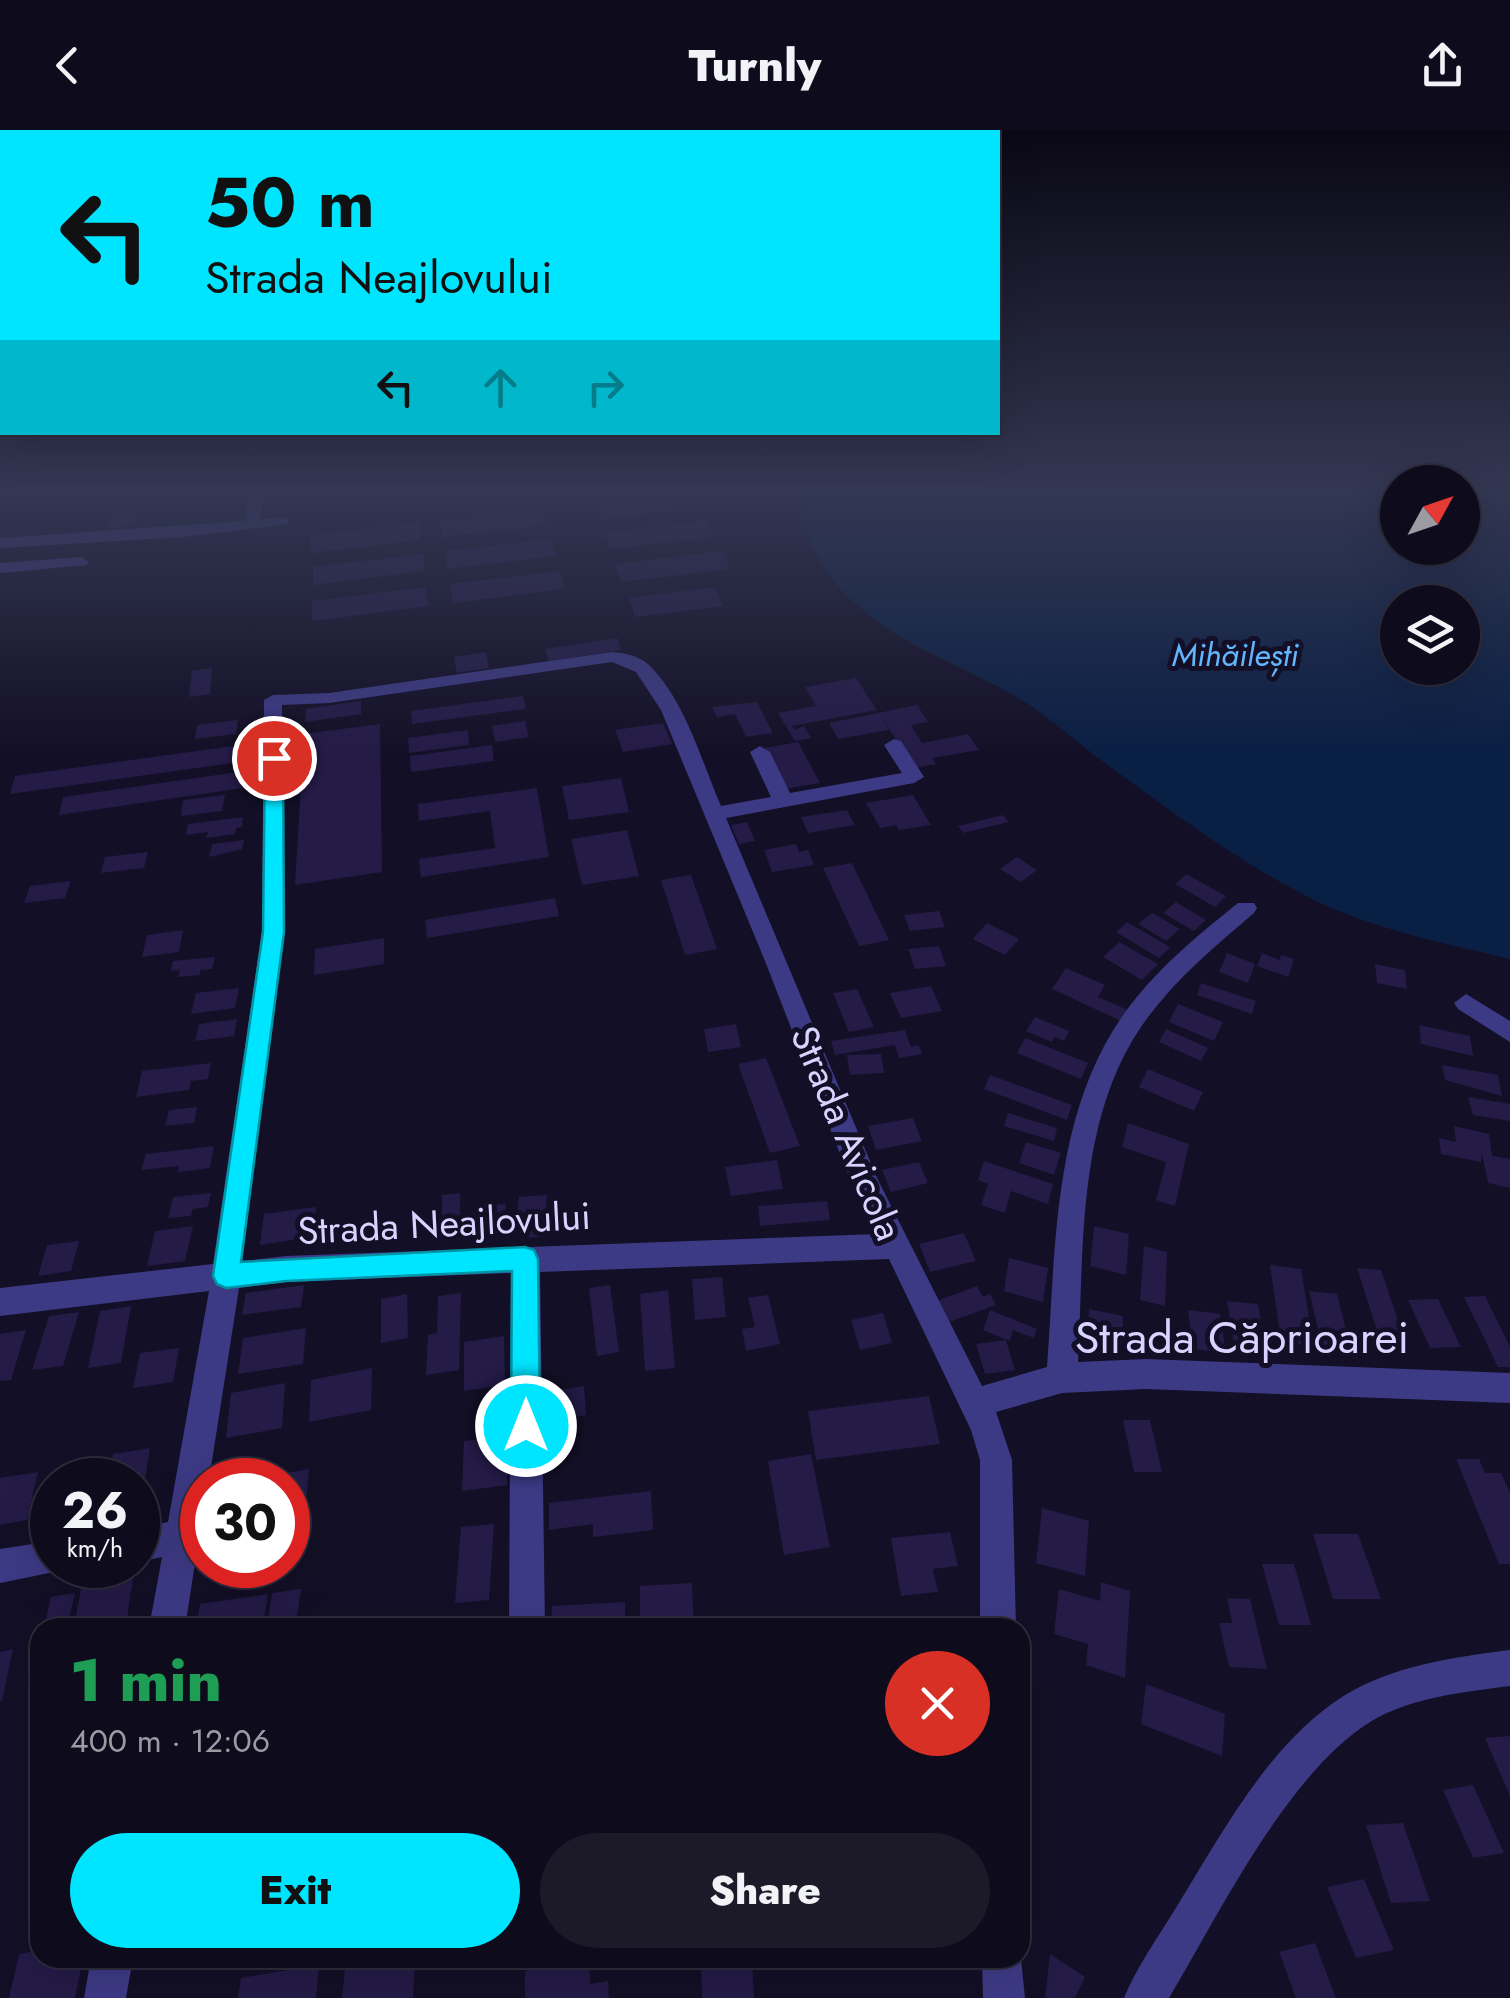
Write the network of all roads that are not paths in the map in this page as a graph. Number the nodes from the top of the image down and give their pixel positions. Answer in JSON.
{"nodes":[{"id":1,"x":894,"y":745,"type":"dead end"},
{"id":2,"x":760,"y":752,"type":"dead end"},
{"id":3,"x":783,"y":800,"type":"junction"},
{"id":4,"x":716,"y":814,"type":"junction"},
{"id":5,"x":1246,"y":908,"type":"dead end"},
{"id":6,"x":1466,"y":1004,"type":"dead end"},
{"id":7,"x":1510,"y":1033,"type":"edge"},
{"id":8,"x":893,"y":1246,"type":"junction"},
{"id":9,"x":525,"y":1259,"type":"junction"},
{"id":10,"x":226,"y":1276,"type":"junction"},
{"id":11,"x":0,"y":1302,"type":"edge"},
{"id":12,"x":1062,"y":1378,"type":"junction"},
{"id":13,"x":1510,"y":1388,"type":"edge"},
{"id":14,"x":976,"y":1403,"type":"junction"},
{"id":15,"x":195,"y":1458,"type":"edge"},
{"id":16,"x":180,"y":1544,"type":"edge"},
{"id":17,"x":30,"y":1561,"type":"edge"},
{"id":18,"x":0,"y":1566,"type":"edge"},
{"id":19,"x":169,"y":1618,"type":"edge"},
{"id":20,"x":527,"y":1618,"type":"edge"},
{"id":21,"x":998,"y":1618,"type":"edge"},
{"id":22,"x":1510,"y":1668,"type":"edge"},
{"id":23,"x":110,"y":1968,"type":"edge"},
{"id":24,"x":1003,"y":1968,"type":"edge"},
{"id":25,"x":105,"y":1998,"type":"edge"},
{"id":26,"x":1004,"y":1998,"type":"edge"},
{"id":27,"x":1145,"y":1998,"type":"edge"}],
"edges":[{"from":1,"to":3,"type":"street"},
{"from":2,"to":3,"type":"street"},
{"from":3,"to":4,"type":"street"},
{"from":4,"to":8,"type":"street","name":"Strada Avicola"},
{"from":4,"to":10,"type":"street","name":"Strada Avicola"},
{"from":5,"to":12,"type":"street"},
{"from":6,"to":7,"type":"street"},
{"from":8,"to":9,"type":"street","name":"Strada Neajlovului"},
{"from":8,"to":14,"type":"street","name":"Strada Avicola"},
{"from":9,"to":10,"type":"street","name":"Strada Neajlovului"},
{"from":9,"to":20,"type":"street"},
{"from":10,"to":11,"type":"street","name":"Strada Neajlovului"},
{"from":10,"to":15,"type":"street"},
{"from":12,"to":13,"type":"street","name":"Strada Căprioarei"},
{"from":12,"to":14,"type":"street","name":"Strada Căprioarei"},
{"from":14,"to":21,"type":"street","name":"Strada Avicola"},
{"from":16,"to":19,"type":"street"},
{"from":17,"to":18,"type":"street"},
{"from":22,"to":27,"type":"street"},
{"from":23,"to":25,"type":"street"},
{"from":24,"to":26,"type":"street"}]}
